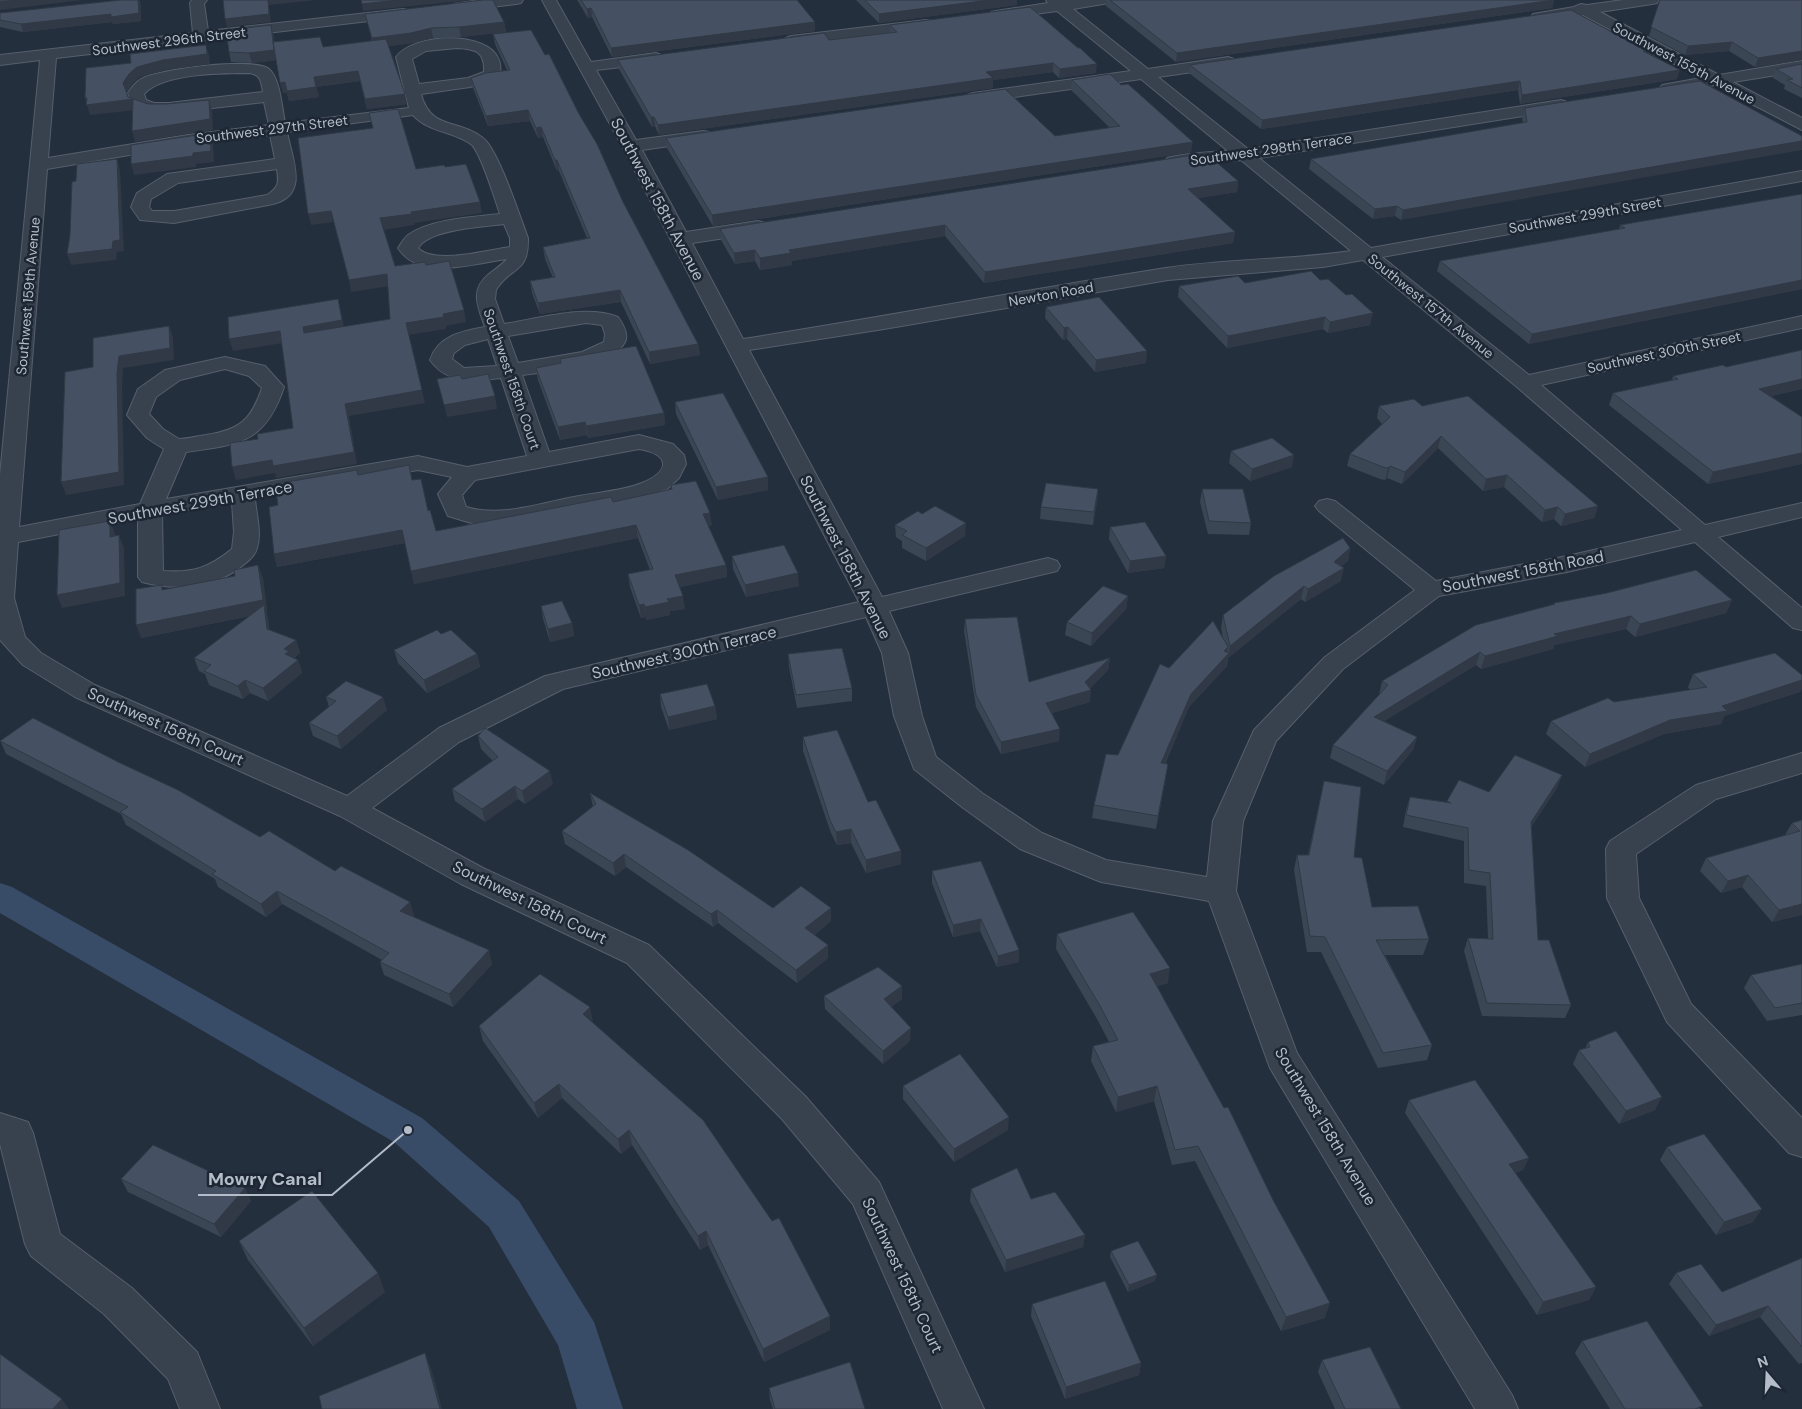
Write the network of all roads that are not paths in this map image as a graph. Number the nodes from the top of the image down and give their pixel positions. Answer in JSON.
{"nodes":[{"id":1,"x":200,"y":0,"type":"edge"},
{"id":2,"x":516,"y":0,"type":"edge"},
{"id":3,"x":549,"y":0,"type":"edge"},
{"id":4,"x":1104,"y":0,"type":"edge"},
{"id":5,"x":1567,"y":0,"type":"edge"},
{"id":6,"x":1652,"y":0,"type":"edge"},
{"id":7,"x":1057,"y":3,"type":"edge"},
{"id":8,"x":447,"y":8,"type":"edge"},
{"id":9,"x":1585,"y":10,"type":"junction"},
{"id":10,"x":417,"y":12,"type":"edge"},
{"id":11,"x":982,"y":17,"type":"edge"},
{"id":12,"x":1526,"y":18,"type":"edge"},
{"id":13,"x":942,"y":22,"type":"edge"},
{"id":14,"x":201,"y":37,"type":"junction"},
{"id":15,"x":774,"y":44,"type":"edge"},
{"id":16,"x":48,"y":55,"type":"junction"},
{"id":17,"x":675,"y":56,"type":"edge"},
{"id":18,"x":0,"y":60,"type":"edge"},
{"id":19,"x":1242,"y":60,"type":"edge"},
{"id":20,"x":1802,"y":66,"type":"edge"},
{"id":21,"x":586,"y":67,"type":"junction"},
{"id":22,"x":1144,"y":74,"type":"junction"},
{"id":23,"x":1718,"y":80,"type":"junction"},
{"id":24,"x":413,"y":90,"type":"dead end"},
{"id":25,"x":1649,"y":91,"type":"edge"},
{"id":26,"x":272,"y":96,"type":"junction"},
{"id":27,"x":956,"y":100,"type":"edge"},
{"id":28,"x":1580,"y":102,"type":"edge"},
{"id":29,"x":418,"y":110,"type":"junction"},
{"id":30,"x":1802,"y":125,"type":"edge"},
{"id":31,"x":278,"y":128,"type":"junction"},
{"id":32,"x":719,"y":134,"type":"edge"},
{"id":33,"x":631,"y":146,"type":"junction"},
{"id":34,"x":1245,"y":155,"type":"junction"},
{"id":35,"x":283,"y":163,"type":"junction"},
{"id":36,"x":38,"y":164,"type":"junction"},
{"id":37,"x":1156,"y":165,"type":"edge"},
{"id":38,"x":1802,"y":176,"type":"edge"},
{"id":39,"x":512,"y":218,"type":"junction"},
{"id":40,"x":775,"y":224,"type":"edge"},
{"id":41,"x":680,"y":239,"type":"junction"},
{"id":42,"x":520,"y":251,"type":"junction"},
{"id":43,"x":1367,"y":254,"type":"junction"},
{"id":44,"x":1802,"y":322,"type":"edge"},
{"id":45,"x":497,"y":331,"type":"junction"},
{"id":46,"x":736,"y":346,"type":"junction"},
{"id":47,"x":509,"y":370,"type":"junction"},
{"id":48,"x":1525,"y":382,"type":"junction"},
{"id":49,"x":177,"y":446,"type":"junction"},
{"id":50,"x":540,"y":459,"type":"junction"},
{"id":51,"x":467,"y":474,"type":"junction"},
{"id":52,"x":243,"y":494,"type":"junction"},
{"id":53,"x":1327,"y":506,"type":"dead end"},
{"id":54,"x":150,"y":509,"type":"junction"},
{"id":55,"x":1802,"y":510,"type":"edge"},
{"id":56,"x":1698,"y":533,"type":"junction"},
{"id":57,"x":7,"y":537,"type":"junction"},
{"id":58,"x":1048,"y":566,"type":"dead end"},
{"id":59,"x":1431,"y":590,"type":"junction"},
{"id":60,"x":875,"y":608,"type":"junction"},
{"id":61,"x":1802,"y":622,"type":"edge"},
{"id":62,"x":1802,"y":763,"type":"edge"},
{"id":63,"x":350,"y":809,"type":"junction"},
{"id":64,"x":1221,"y":891,"type":"junction"},
{"id":65,"x":8,"y":1131,"type":"edge"},
{"id":66,"x":1802,"y":1142,"type":"edge"},
{"id":67,"x":200,"y":1409,"type":"edge"},
{"id":68,"x":964,"y":1409,"type":"edge"},
{"id":69,"x":1498,"y":1409,"type":"edge"}],
"edges":[{"from":1,"to":14,"type":"street"},
{"from":2,"to":8,"type":"street"},
{"from":3,"to":21,"type":"street","name":"Southwest 158th Avenue"},
{"from":4,"to":7,"type":"street"},
{"from":5,"to":9,"type":"street","name":"Southwest 155th Avenue"},
{"from":6,"to":9,"type":"street"},
{"from":7,"to":11,"type":"street"},
{"from":7,"to":22,"type":"street","name":"Southwest 157th Avenue"},
{"from":9,"to":12,"type":"street"},
{"from":9,"to":23,"type":"street","name":"Southwest 155th Avenue"},
{"from":10,"to":14,"type":"street","name":"Southwest 296th Street"},
{"from":13,"to":15,"type":"street"},
{"from":14,"to":16,"type":"street","name":"Southwest 296th Street"},
{"from":16,"to":18,"type":"street","name":"Southwest 296th Street"},
{"from":16,"to":36,"type":"street","name":"Southwest 159th Avenue"},
{"from":17,"to":21,"type":"street"},
{"from":19,"to":22,"type":"street"},
{"from":20,"to":23,"type":"street"},
{"from":21,"to":33,"type":"street","name":"Southwest 158th Avenue"},
{"from":22,"to":27,"type":"street"},
{"from":22,"to":34,"type":"street","name":"Southwest 157th Avenue"},
{"from":23,"to":25,"type":"street"},
{"from":23,"to":30,"type":"street","name":"Southwest 155th Avenue"},
{"from":24,"to":29,"type":"street"},
{"from":26,"to":26,"type":"street"},
{"from":26,"to":31,"type":"street"},
{"from":28,"to":34,"type":"street","name":"Southwest 298th Terrace"},
{"from":29,"to":31,"type":"street","name":"Southwest 297th Street"},
{"from":29,"to":39,"type":"street"},
{"from":31,"to":35,"type":"street"},
{"from":31,"to":36,"type":"street","name":"Southwest 297th Street"},
{"from":32,"to":33,"type":"street"},
{"from":33,"to":41,"type":"street","name":"Southwest 158th Avenue"},
{"from":34,"to":37,"type":"street","name":"Southwest 298th Terrace"},
{"from":34,"to":43,"type":"street","name":"Southwest 157th Avenue"},
{"from":35,"to":35,"type":"street"},
{"from":36,"to":57,"type":"street","name":"Southwest 159th Avenue"},
{"from":38,"to":43,"type":"street","name":"Southwest 299th Street"},
{"from":39,"to":42,"type":"street"},
{"from":39,"to":42,"type":"street"},
{"from":40,"to":41,"type":"street"},
{"from":41,"to":46,"type":"street","name":"Southwest 158th Avenue"},
{"from":42,"to":45,"type":"street","name":"Southwest 158th Court"},
{"from":43,"to":46,"type":"street","name":"Newton Road"},
{"from":43,"to":48,"type":"street","name":"Southwest 157th Avenue"},
{"from":44,"to":48,"type":"street","name":"Southwest 300th Street"},
{"from":45,"to":47,"type":"street","name":"Southwest 158th Court"},
{"from":45,"to":47,"type":"street"},
{"from":45,"to":47,"type":"street"},
{"from":46,"to":60,"type":"street","name":"Southwest 158th Avenue"},
{"from":47,"to":50,"type":"street","name":"Southwest 158th Court"},
{"from":48,"to":56,"type":"street","name":"Southwest 157th Avenue"},
{"from":49,"to":49,"type":"street"},
{"from":49,"to":54,"type":"street"},
{"from":50,"to":51,"type":"street","name":"Southwest 299th Terrace"},
{"from":50,"to":51,"type":"street","name":"Southwest 299th Terrace"},
{"from":51,"to":52,"type":"street","name":"Southwest 299th Terrace"},
{"from":52,"to":54,"type":"street","name":"Southwest 299th Terrace"},
{"from":52,"to":54,"type":"street"},
{"from":53,"to":59,"type":"street"},
{"from":54,"to":57,"type":"street","name":"Southwest 299th Terrace"},
{"from":55,"to":56,"type":"street","name":"Southwest 158th Road"},
{"from":56,"to":59,"type":"street","name":"Southwest 158th Road"},
{"from":56,"to":61,"type":"street","name":"Southwest 157th Avenue"},
{"from":57,"to":63,"type":"street","name":"Southwest 158th Court"},
{"from":58,"to":60,"type":"street","name":"Southwest 300th Terrace"},
{"from":59,"to":64,"type":"street","name":"Southwest 158th Road"},
{"from":60,"to":63,"type":"street","name":"Southwest 300th Terrace"},
{"from":60,"to":64,"type":"street","name":"Southwest 158th Avenue"},
{"from":62,"to":66,"type":"street"},
{"from":63,"to":68,"type":"street","name":"Southwest 158th Court"},
{"from":64,"to":69,"type":"street","name":"Southwest 158th Avenue"},
{"from":65,"to":67,"type":"street"}]}
